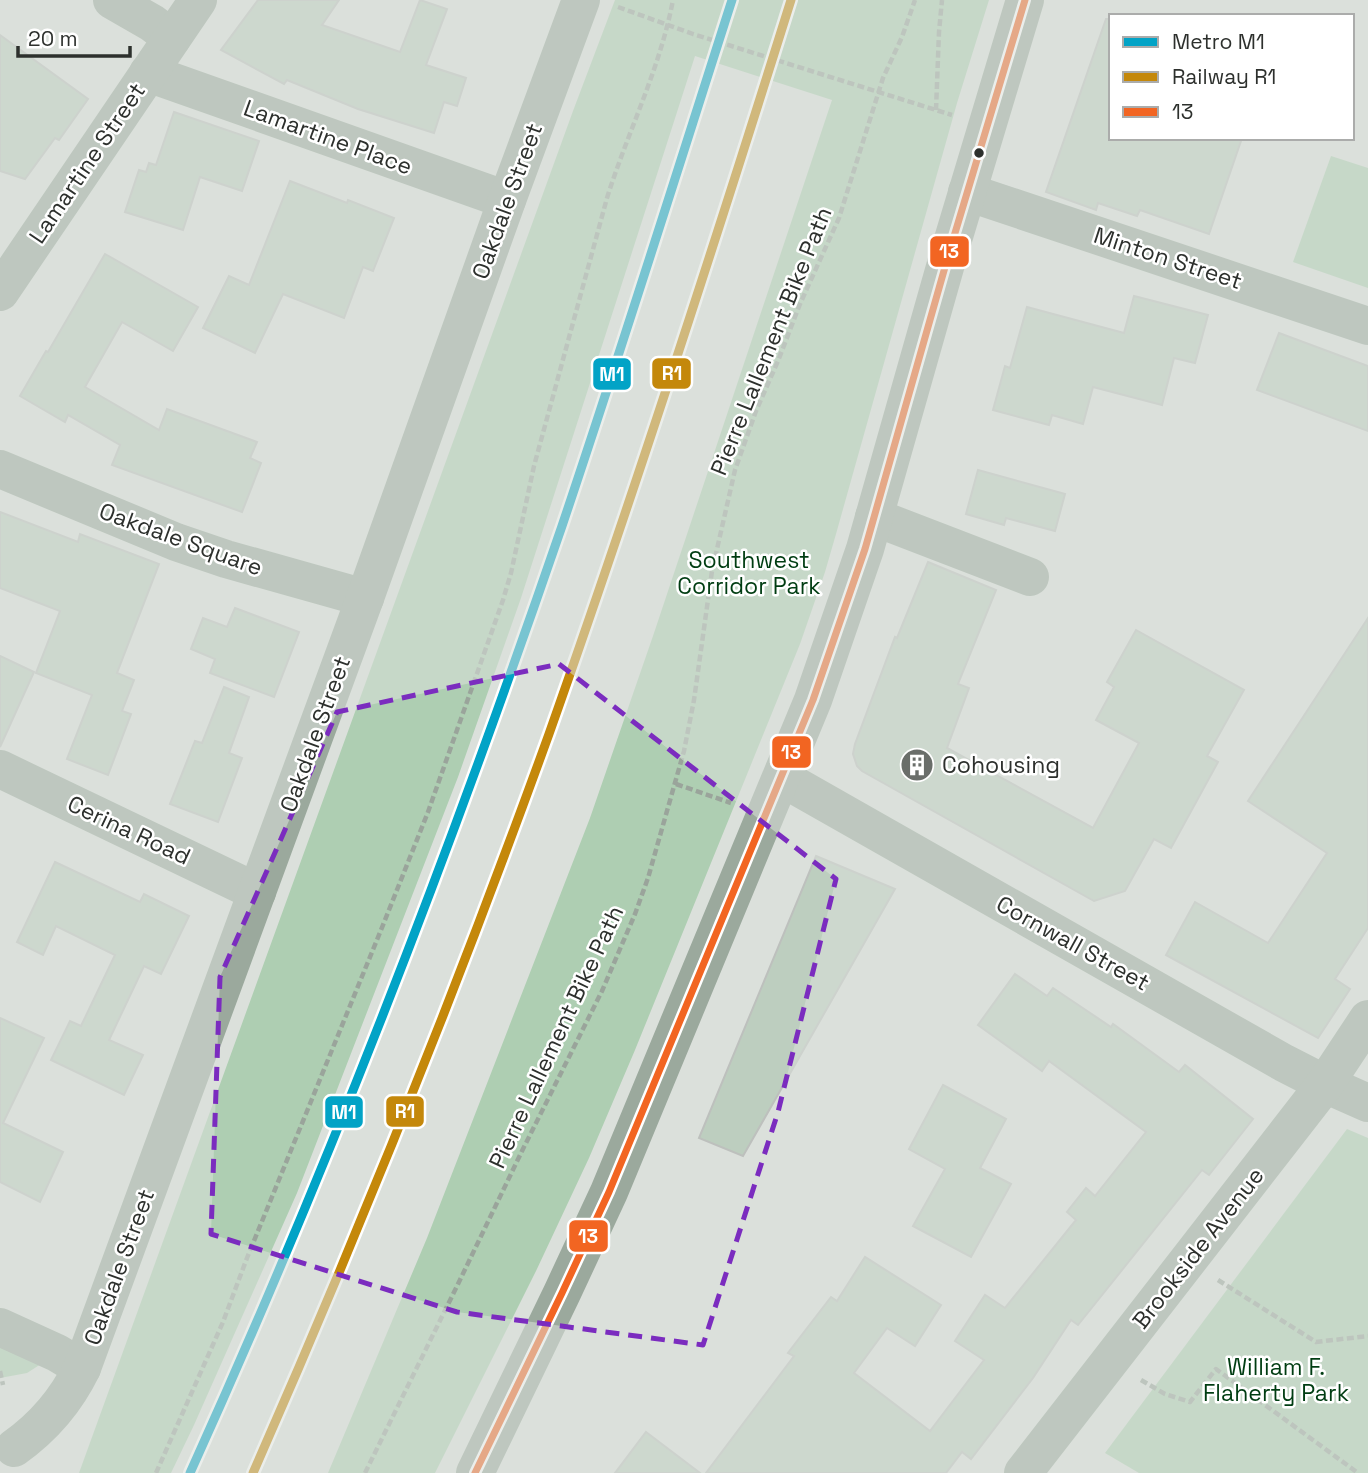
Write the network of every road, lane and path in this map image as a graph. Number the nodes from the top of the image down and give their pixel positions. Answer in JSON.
{"nodes":[{"id":1,"x":112,"y":0,"type":"edge"},
{"id":2,"x":198,"y":0,"type":"edge"},
{"id":3,"x":673,"y":0,"type":"edge"},
{"id":4,"x":915,"y":0,"type":"edge"},
{"id":5,"x":942,"y":0,"type":"edge"},
{"id":6,"x":1025,"y":0,"type":"edge"},
{"id":7,"x":594,"y":2,"type":"edge"},
{"id":8,"x":668,"y":25,"type":"junction"},
{"id":9,"x":172,"y":38,"type":"junction"},
{"id":10,"x":148,"y":73,"type":"junction"},
{"id":11,"x":878,"y":93,"type":"junction"},
{"id":12,"x":936,"y":110,"type":"junction"},
{"id":13,"x":959,"y":118,"type":"dead end"},
{"id":14,"x":967,"y":192,"type":"junction"},
{"id":15,"x":507,"y":200,"type":"junction"},
{"id":16,"x":0,"y":292,"type":"edge"},
{"id":17,"x":1368,"y":326,"type":"edge"},
{"id":18,"x":0,"y":469,"type":"edge"},
{"id":19,"x":874,"y":517,"type":"junction"},
{"id":20,"x":1030,"y":577,"type":"dead end"},
{"id":21,"x":365,"y":598,"type":"junction"},
{"id":22,"x":0,"y":769,"type":"edge"},
{"id":23,"x":782,"y":778,"type":"junction"},
{"id":24,"x":676,"y":784,"type":"junction"},
{"id":25,"x":742,"y":807,"type":"dead end"},
{"id":26,"x":257,"y":892,"type":"junction"},
{"id":27,"x":1368,"y":1018,"type":"edge"},
{"id":28,"x":1325,"y":1084,"type":"junction"},
{"id":29,"x":1368,"y":1103,"type":"edge"},
{"id":30,"x":1234,"y":1290,"type":"dead end"},
{"id":31,"x":0,"y":1326,"type":"edge"},
{"id":32,"x":1368,"y":1336,"type":"edge"},
{"id":33,"x":82,"y":1368,"type":"junction"},
{"id":34,"x":0,"y":1370,"type":"edge"},
{"id":35,"x":3,"y":1385,"type":"dead end"},
{"id":36,"x":1165,"y":1394,"type":"dead end"},
{"id":37,"x":15,"y":1448,"type":"dead end"},
{"id":38,"x":156,"y":1473,"type":"edge"},
{"id":39,"x":365,"y":1473,"type":"edge"},
{"id":40,"x":475,"y":1473,"type":"edge"},
{"id":41,"x":1023,"y":1473,"type":"edge"},
{"id":42,"x":1358,"y":1473,"type":"edge"}],
"edges":[{"from":1,"to":9,"type":"street"},
{"from":2,"to":9,"type":"street","name":"Lamartine Street"},
{"from":3,"to":8,"type":"path"},
{"from":4,"to":11,"type":"path","name":"Pierre Lallement Bike Path"},
{"from":5,"to":12,"type":"path"},
{"from":6,"to":14,"type":"street"},
{"from":7,"to":8,"type":"path"},
{"from":7,"to":15,"type":"street","name":"Oakdale Street"},
{"from":8,"to":11,"type":"path"},
{"from":8,"to":38,"type":"path"},
{"from":9,"to":10,"type":"street","name":"Lamartine Street"},
{"from":10,"to":15,"type":"street","name":"Lamartine Place"},
{"from":10,"to":16,"type":"street","name":"Lamartine Street"},
{"from":11,"to":12,"type":"path"},
{"from":11,"to":24,"type":"path","name":"Pierre Lallement Bike Path"},
{"from":12,"to":13,"type":"path"},
{"from":14,"to":17,"type":"street","name":"Minton Street"},
{"from":14,"to":19,"type":"street"},
{"from":15,"to":21,"type":"street","name":"Oakdale Street"},
{"from":18,"to":21,"type":"street","name":"Oakdale Square"},
{"from":19,"to":20,"type":"street"},
{"from":19,"to":23,"type":"street"},
{"from":21,"to":26,"type":"street","name":"Oakdale Street"},
{"from":22,"to":26,"type":"street","name":"Cerina Road"},
{"from":23,"to":28,"type":"street","name":"Cornwall Street"},
{"from":23,"to":40,"type":"street"},
{"from":24,"to":25,"type":"path"},
{"from":24,"to":39,"type":"path","name":"Pierre Lallement Bike Path"},
{"from":26,"to":33,"type":"street","name":"Oakdale Street"},
{"from":27,"to":28,"type":"street","name":"Brookside Avenue"},
{"from":28,"to":29,"type":"street","name":"Cornwall Street"},
{"from":28,"to":41,"type":"street","name":"Brookside Avenue"},
{"from":30,"to":32,"type":"path"},
{"from":31,"to":33,"type":"street"},
{"from":33,"to":37,"type":"street","name":"Oakdale Street"},
{"from":34,"to":35,"type":"path"},
{"from":36,"to":42,"type":"path"}]}
